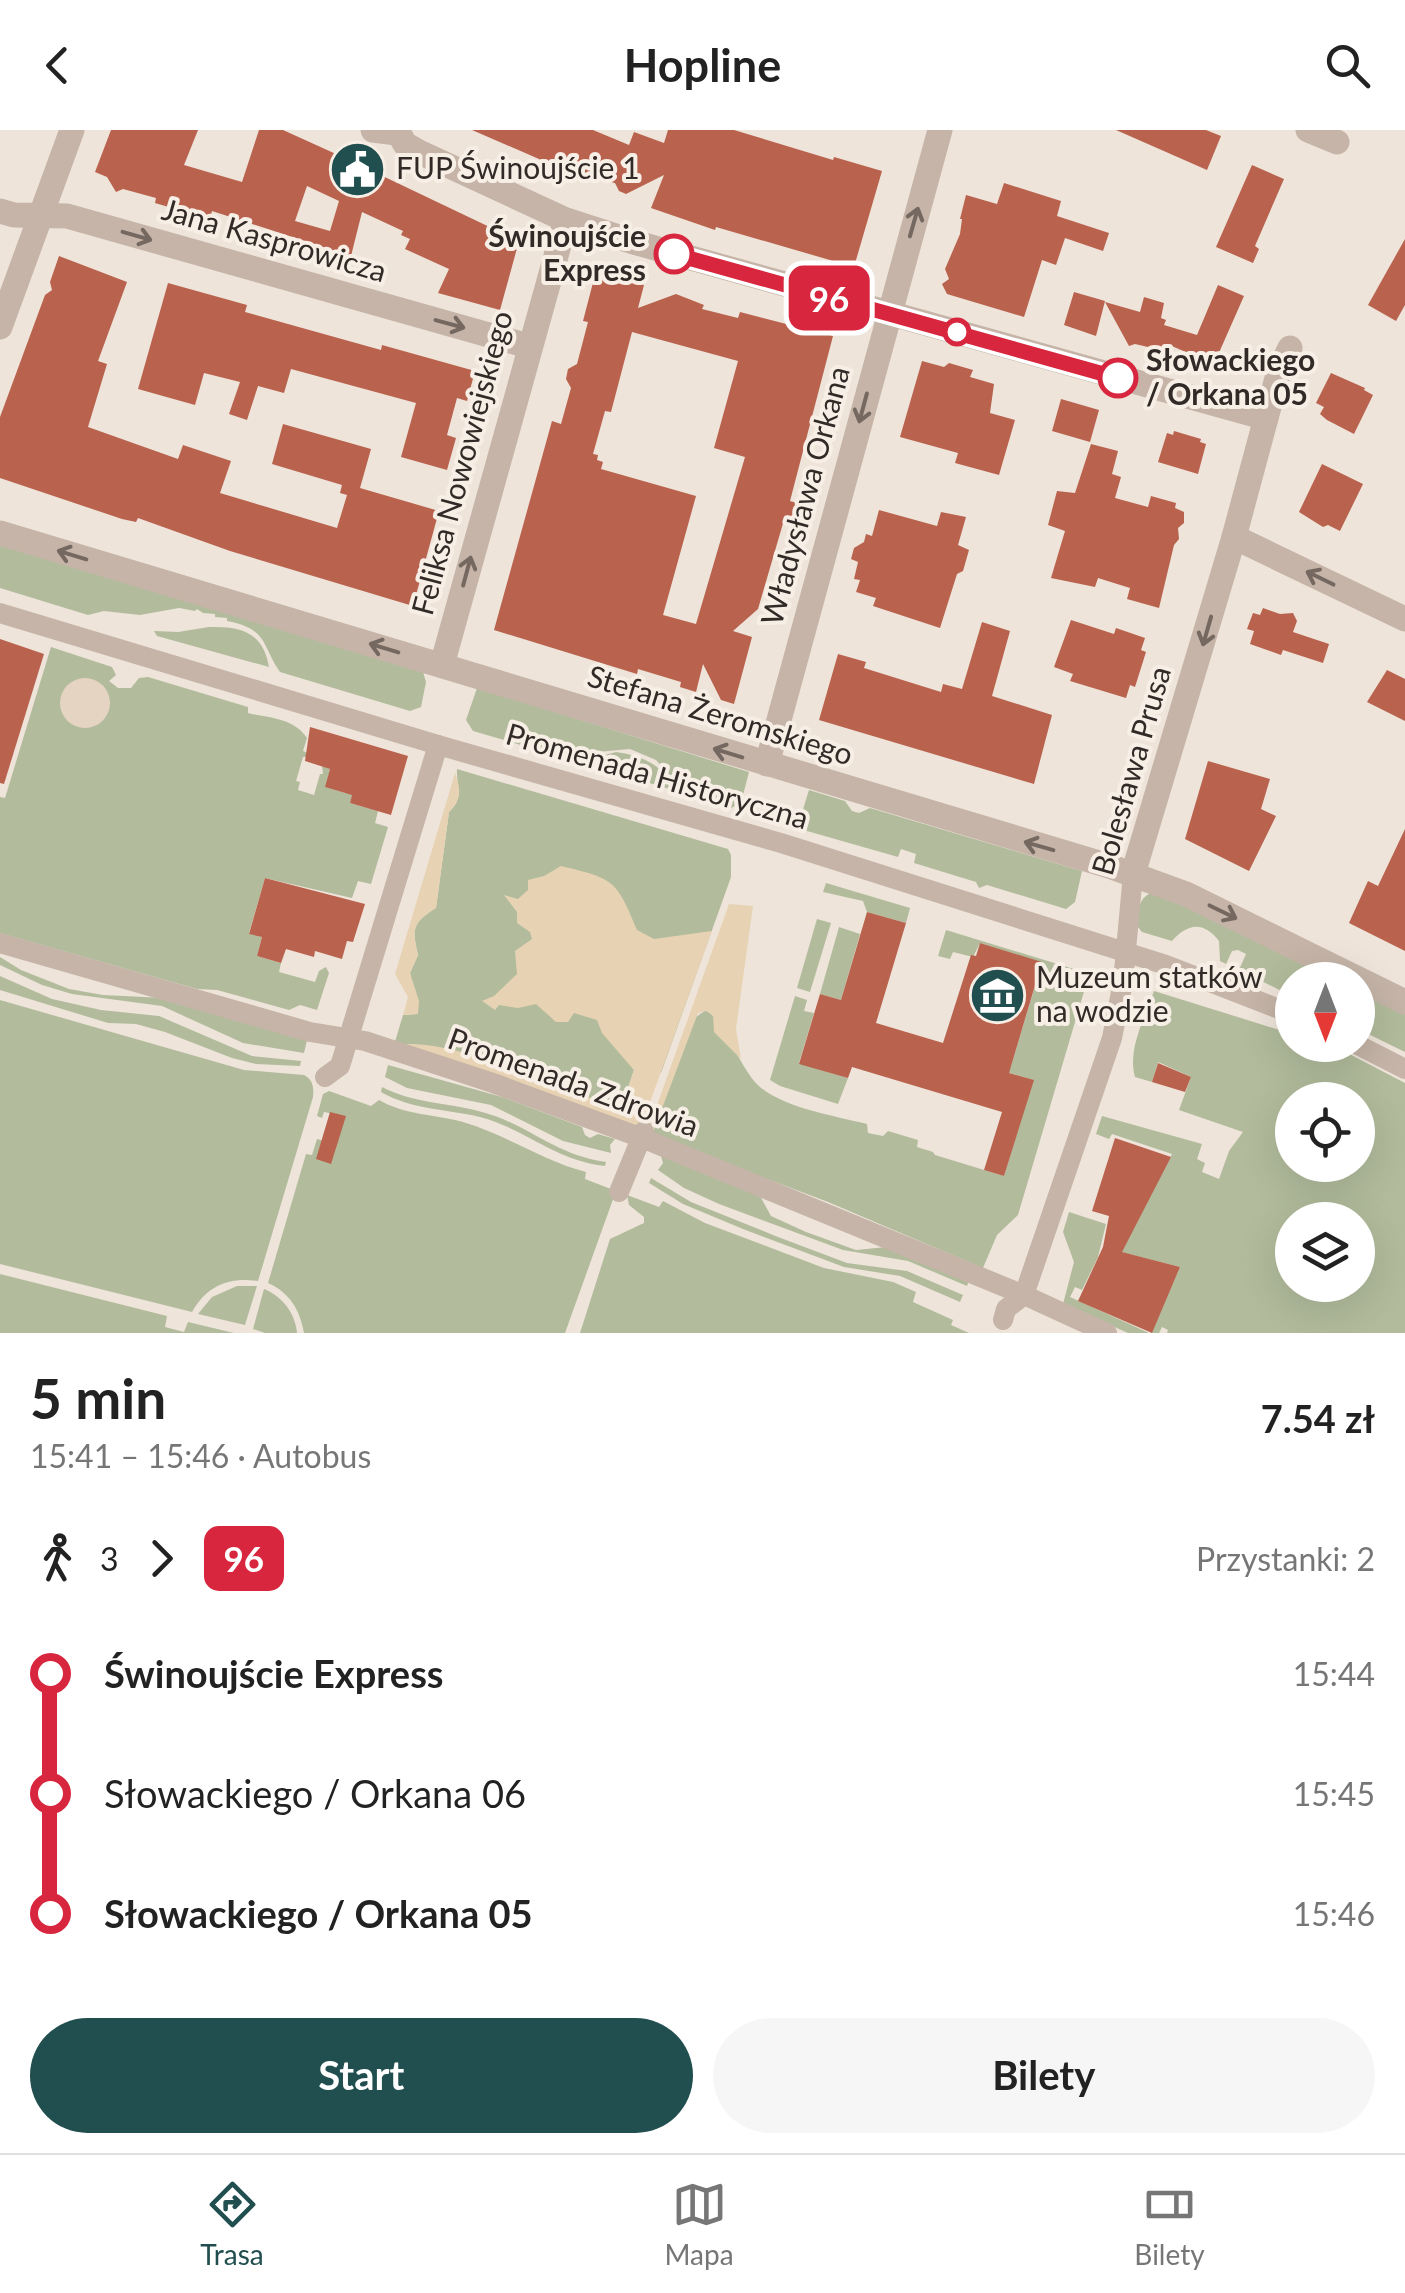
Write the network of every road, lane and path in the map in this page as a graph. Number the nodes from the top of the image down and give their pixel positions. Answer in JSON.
{"nodes":[{"id":1,"x":72,"y":130,"type":"edge"},
{"id":2,"x":940,"y":130,"type":"edge"},
{"id":3,"x":1308,"y":130,"type":"edge"},
{"id":4,"x":389,"y":131,"type":"edge"},
{"id":5,"x":1337,"y":142,"type":"dead end"},
{"id":6,"x":0,"y":211,"type":"edge"},
{"id":7,"x":42,"y":216,"type":"junction"},
{"id":8,"x":566,"y":220,"type":"junction"},
{"id":9,"x":888,"y":314,"type":"junction"},
{"id":10,"x":0,"y":327,"type":"edge"},
{"id":11,"x":528,"y":346,"type":"junction"},
{"id":12,"x":1217,"y":404,"type":"junction"},
{"id":13,"x":1266,"y":418,"type":"junction"},
{"id":14,"x":0,"y":533,"type":"edge"},
{"id":15,"x":1234,"y":537,"type":"junction"},
{"id":16,"x":0,"y":613,"type":"edge"},
{"id":17,"x":1405,"y":619,"type":"edge"},
{"id":18,"x":442,"y":665,"type":"junction"},
{"id":19,"x":438,"y":745,"type":"junction"},
{"id":20,"x":767,"y":764,"type":"junction"},
{"id":21,"x":1132,"y":874,"type":"junction"},
{"id":22,"x":0,"y":943,"type":"edge"},
{"id":23,"x":1124,"y":952,"type":"junction"},
{"id":24,"x":1405,"y":1002,"type":"edge"},
{"id":25,"x":1275,"y":1007,"type":"edge"},
{"id":26,"x":349,"y":1039,"type":"junction"},
{"id":27,"x":1375,"y":1054,"type":"edge"},
{"id":28,"x":1405,"y":1069,"type":"edge"},
{"id":29,"x":325,"y":1078,"type":"dead end"},
{"id":30,"x":643,"y":1134,"type":"junction"},
{"id":31,"x":620,"y":1192,"type":"dead end"},
{"id":32,"x":1024,"y":1295,"type":"junction"},
{"id":33,"x":1002,"y":1320,"type":"dead end"},
{"id":34,"x":1107,"y":1333,"type":"edge"}],
"edges":[{"from":1,"to":7,"type":"street"},
{"from":9,"to":2,"type":"street","name":"Władysława Orkana","one_way":true},
{"from":3,"to":5,"type":"street"},
{"from":4,"to":8,"type":"street"},
{"from":6,"to":7,"type":"street","name":"Jana Kasprowicza"},
{"from":7,"to":10,"type":"street"},
{"from":7,"to":11,"type":"street","name":"Jana Kasprowicza","one_way":true},
{"from":8,"to":9,"type":"street"},
{"from":8,"to":11,"type":"street","name":"Feliksa Nowowiejskiego"},
{"from":9,"to":12,"type":"street"},
{"from":9,"to":20,"type":"street","name":"Władysława Orkana","one_way":true},
{"from":18,"to":11,"type":"street","name":"Feliksa Nowowiejskiego","one_way":true},
{"from":12,"to":13,"type":"street"},
{"from":12,"to":13,"type":"street","name":"Bolesława Prusa"},
{"from":13,"to":15,"type":"street","name":"Bolesława Prusa"},
{"from":18,"to":14,"type":"street","name":"Stefana Żeromskiego","one_way":true},
{"from":17,"to":15,"type":"street","one_way":true},
{"from":15,"to":21,"type":"street","name":"Bolesława Prusa","one_way":true},
{"from":16,"to":19,"type":"street","name":"Promenada Historyczna"},
{"from":20,"to":18,"type":"street","name":"Stefana Żeromskiego","one_way":true},
{"from":19,"to":23,"type":"street","name":"Promenada Historyczna"},
{"from":19,"to":26,"type":"street"},
{"from":21,"to":20,"type":"street","name":"Stefana Żeromskiego","one_way":true},
{"from":21,"to":23,"type":"street","name":"Bolesława Prusa"},
{"from":21,"to":24,"type":"street","name":"Stefana Żeromskiego","one_way":true},
{"from":22,"to":26,"type":"street","name":"Promenada Zdrowia"},
{"from":23,"to":25,"type":"street","name":"Promenada Historyczna"},
{"from":23,"to":32,"type":"street","name":"Bolesława Prusa"},
{"from":26,"to":29,"type":"street"},
{"from":26,"to":30,"type":"street","name":"Promenada Zdrowia"},
{"from":27,"to":28,"type":"street"},
{"from":30,"to":31,"type":"street"},
{"from":30,"to":32,"type":"street","name":"Promenada Zdrowia"},
{"from":32,"to":33,"type":"street","name":"Bolesława Prusa"},
{"from":32,"to":34,"type":"street","name":"Promenada Zdrowia"}]}
